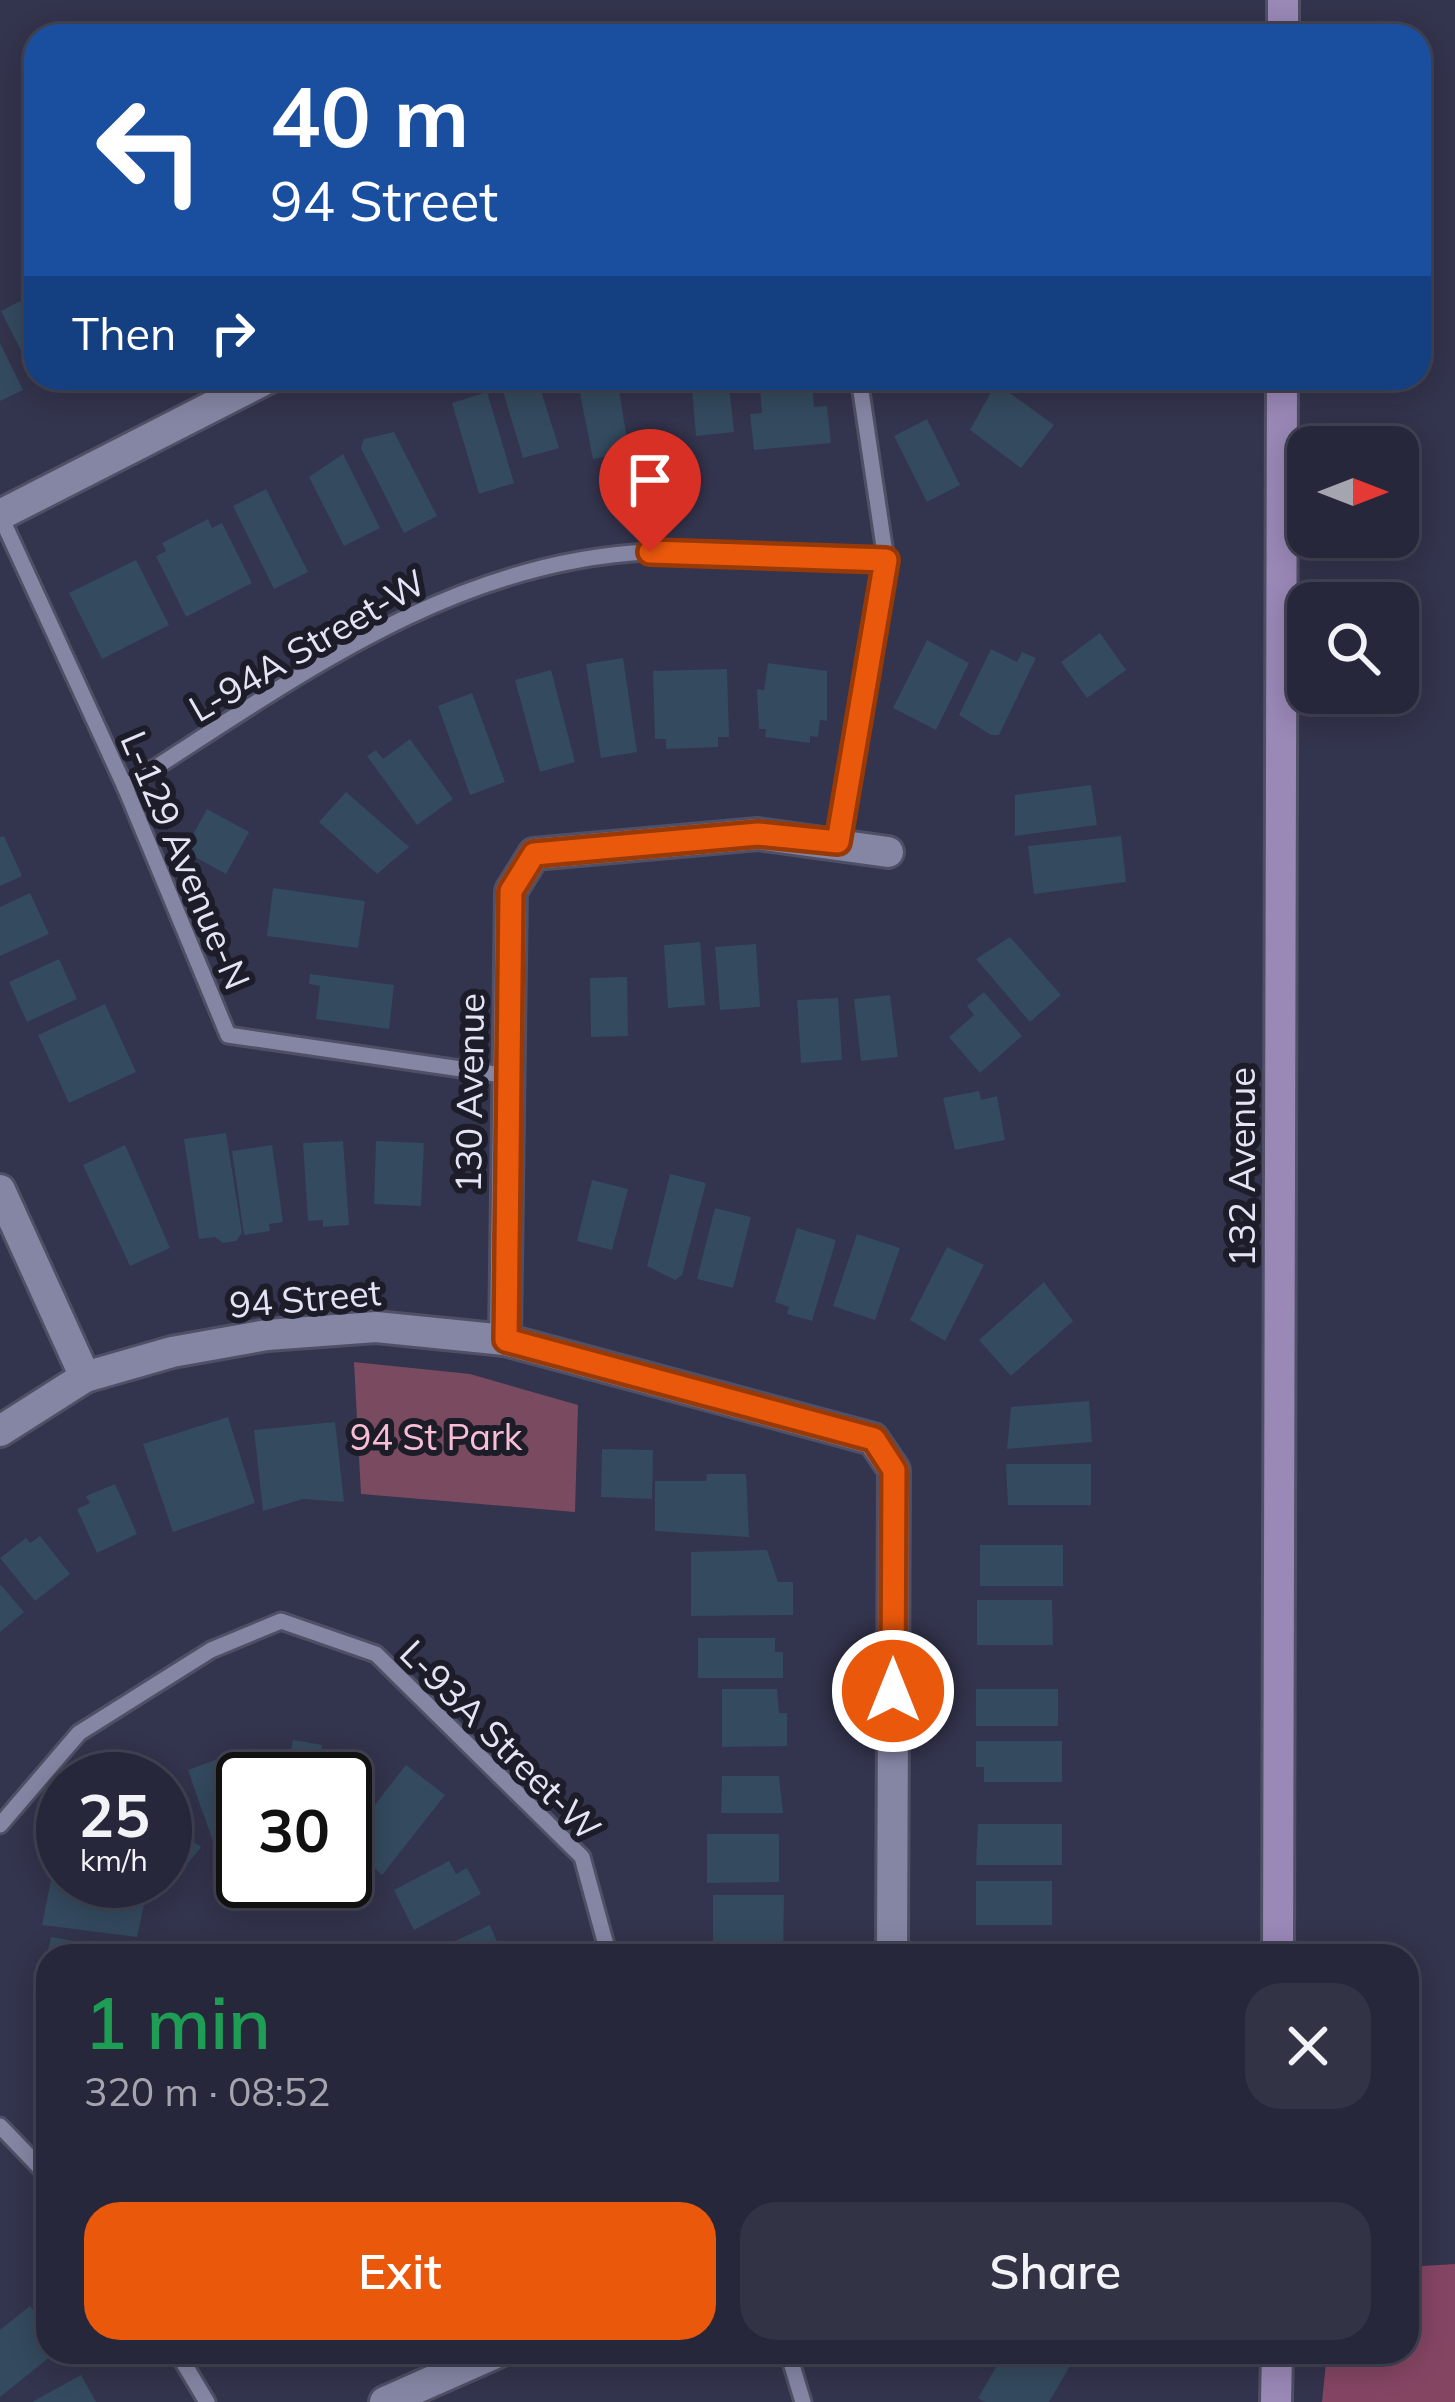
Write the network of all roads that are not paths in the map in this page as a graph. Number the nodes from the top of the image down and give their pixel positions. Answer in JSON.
{"nodes":[{"id":1,"x":245,"y":390,"type":"edge"},
{"id":2,"x":861,"y":390,"type":"edge"},
{"id":3,"x":1282,"y":390,"type":"edge"},
{"id":4,"x":0,"y":515,"type":"edge"},
{"id":5,"x":886,"y":560,"type":"junction"},
{"id":6,"x":124,"y":788,"type":"junction"},
{"id":7,"x":838,"y":842,"type":"junction"},
{"id":8,"x":888,"y":852,"type":"dead end"},
{"id":9,"x":509,"y":1076,"type":"junction"},
{"id":10,"x":0,"y":1190,"type":"edge"},
{"id":11,"x":506,"y":1340,"type":"junction"},
{"id":12,"x":85,"y":1377,"type":"junction"},
{"id":13,"x":0,"y":1431,"type":"edge"},
{"id":14,"x":0,"y":1825,"type":"edge"},
{"id":15,"x":606,"y":1944,"type":"edge"},
{"id":16,"x":892,"y":1944,"type":"edge"},
{"id":17,"x":1278,"y":1944,"type":"edge"},
{"id":18,"x":0,"y":2126,"type":"edge"},
{"id":19,"x":36,"y":2164,"type":"edge"},
{"id":20,"x":184,"y":2364,"type":"edge"},
{"id":21,"x":471,"y":2364,"type":"edge"},
{"id":22,"x":792,"y":2364,"type":"edge"},
{"id":23,"x":1276,"y":2364,"type":"edge"},
{"id":24,"x":207,"y":2402,"type":"edge"},
{"id":25,"x":385,"y":2402,"type":"edge"},
{"id":26,"x":803,"y":2402,"type":"edge"},
{"id":27,"x":1276,"y":2402,"type":"edge"}],
"edges":[{"from":1,"to":4,"type":"street"},
{"from":2,"to":5,"type":"lane"},
{"from":3,"to":17,"type":"main road","name":"132 Avenue"},
{"from":4,"to":6,"type":"lane","name":"L-129 Avenue-N"},
{"from":5,"to":6,"type":"lane","name":"L-94A Street-W"},
{"from":5,"to":7,"type":"lane"},
{"from":6,"to":9,"type":"lane","name":"L-129 Avenue-N"},
{"from":7,"to":8,"type":"street"},
{"from":7,"to":9,"type":"street","name":"130 Avenue"},
{"from":9,"to":11,"type":"street","name":"130 Avenue"},
{"from":10,"to":12,"type":"street"},
{"from":11,"to":12,"type":"street","name":"94 Street"},
{"from":11,"to":16,"type":"street","name":"94 Street"},
{"from":12,"to":13,"type":"street","name":"94 Street"},
{"from":14,"to":15,"type":"lane","name":"L-93A Street-W"},
{"from":18,"to":19,"type":"lane"},
{"from":20,"to":24,"type":"lane"},
{"from":21,"to":25,"type":"street"},
{"from":22,"to":26,"type":"lane"},
{"from":23,"to":27,"type":"main road"}]}
